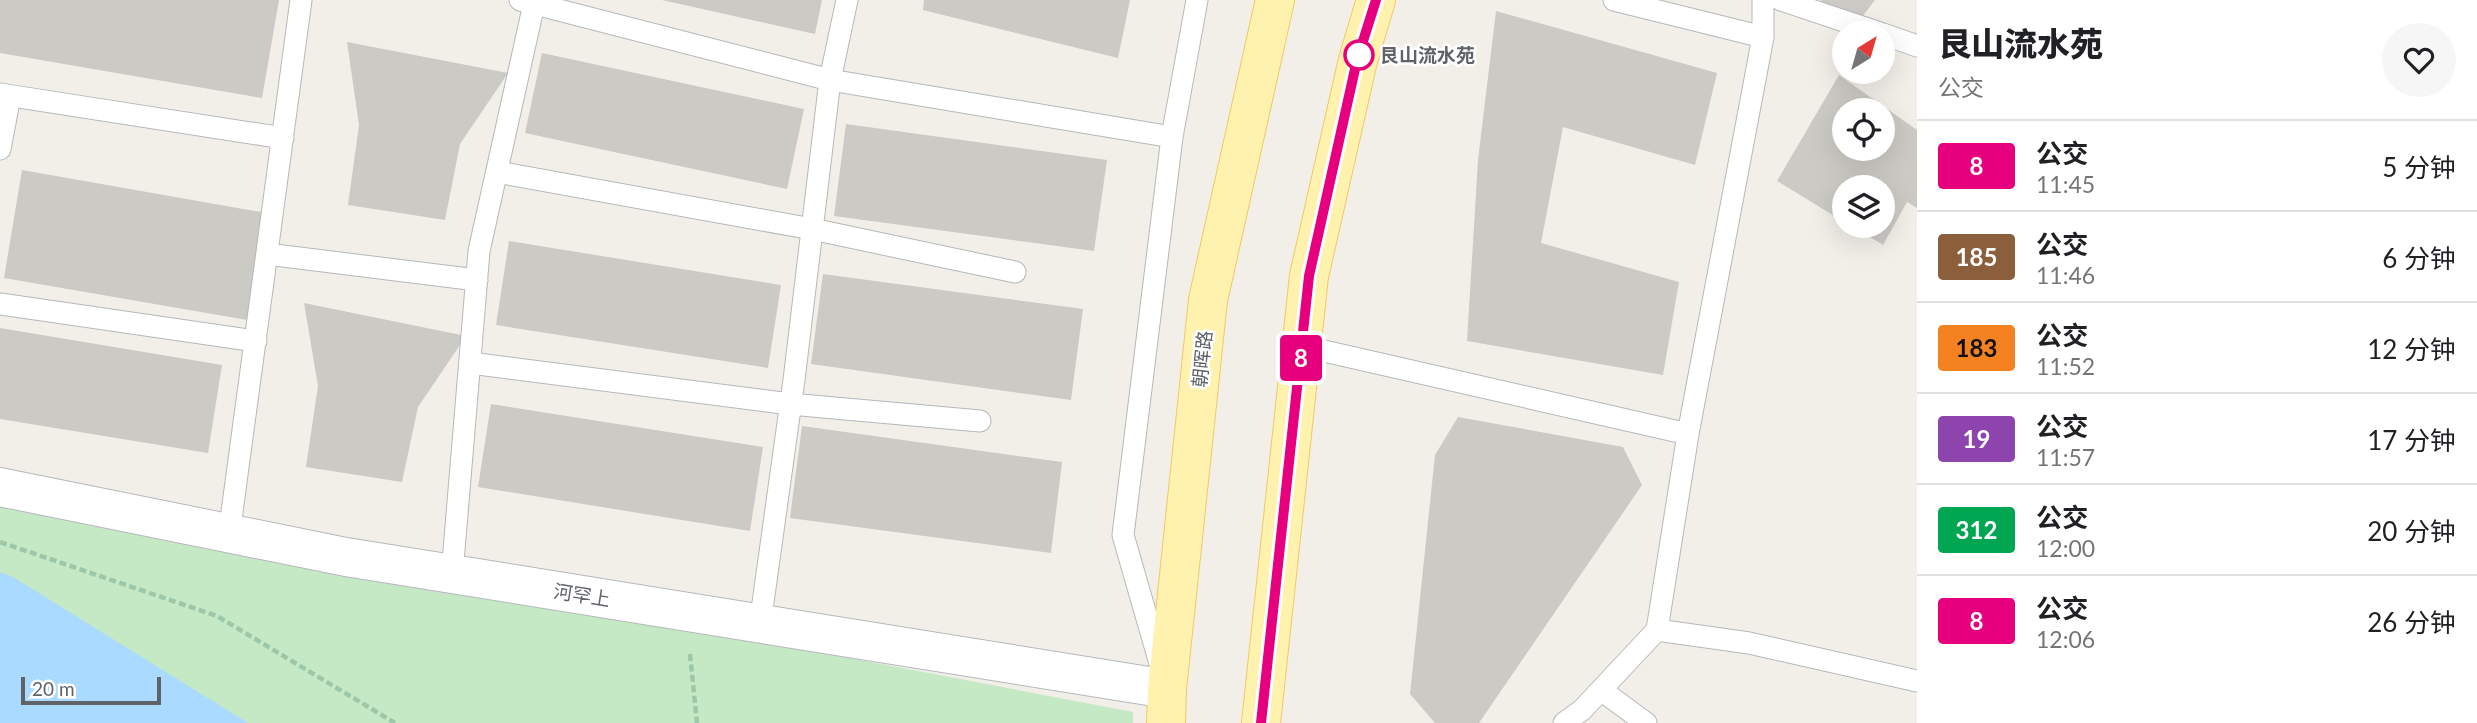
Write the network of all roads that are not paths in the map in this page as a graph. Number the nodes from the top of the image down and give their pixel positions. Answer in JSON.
{"nodes":[{"id":1,"x":301,"y":0,"type":"edge"},
{"id":2,"x":847,"y":0,"type":"edge"},
{"id":3,"x":1197,"y":0,"type":"edge"},
{"id":4,"x":1275,"y":0,"type":"edge"},
{"id":5,"x":1376,"y":0,"type":"edge"},
{"id":6,"x":1614,"y":0,"type":"edge"},
{"id":7,"x":1763,"y":0,"type":"edge"},
{"id":8,"x":1781,"y":0,"type":"edge"},
{"id":9,"x":527,"y":2,"type":"edge"},
{"id":10,"x":1843,"y":21,"type":"edge"},
{"id":11,"x":1763,"y":37,"type":"junction"},
{"id":12,"x":1895,"y":38,"type":"edge"},
{"id":13,"x":1917,"y":46,"type":"edge"},
{"id":14,"x":830,"y":80,"type":"junction"},
{"id":15,"x":5,"y":95,"type":"edge"},
{"id":16,"x":1172,"y":137,"type":"junction"},
{"id":17,"x":283,"y":138,"type":"junction"},
{"id":18,"x":0,"y":149,"type":"edge"},
{"id":19,"x":497,"y":172,"type":"junction"},
{"id":20,"x":812,"y":229,"type":"junction"},
{"id":21,"x":267,"y":254,"type":"junction"},
{"id":22,"x":1015,"y":272,"type":"dead end"},
{"id":23,"x":477,"y":280,"type":"junction"},
{"id":24,"x":0,"y":304,"type":"edge"},
{"id":25,"x":256,"y":341,"type":"junction"},
{"id":26,"x":1302,"y":346,"type":"junction"},
{"id":27,"x":470,"y":363,"type":"junction"},
{"id":28,"x":790,"y":404,"type":"junction"},
{"id":29,"x":980,"y":421,"type":"dead end"},
{"id":30,"x":1688,"y":434,"type":"junction"},
{"id":31,"x":0,"y":487,"type":"edge"},
{"id":32,"x":229,"y":534,"type":"junction"},
{"id":33,"x":453,"y":574,"type":"junction"},
{"id":34,"x":760,"y":624,"type":"junction"},
{"id":35,"x":1657,"y":630,"type":"junction"},
{"id":36,"x":1917,"y":681,"type":"edge"},
{"id":37,"x":1601,"y":690,"type":"junction"},
{"id":38,"x":1167,"y":706,"type":"edge"},
{"id":39,"x":1261,"y":723,"type":"edge"},
{"id":40,"x":1564,"y":723,"type":"edge"},
{"id":41,"x":1646,"y":723,"type":"edge"}],
"edges":[{"from":1,"to":17,"type":"lane"},
{"from":2,"to":14,"type":"lane"},
{"from":3,"to":16,"type":"lane"},
{"from":4,"to":38,"type":"main road","name":"朝晖路"},
{"from":5,"to":26,"type":"main road"},
{"from":6,"to":11,"type":"lane"},
{"from":7,"to":11,"type":"lane"},
{"from":8,"to":10,"type":"lane"},
{"from":9,"to":14,"type":"lane"},
{"from":9,"to":19,"type":"lane"},
{"from":11,"to":30,"type":"lane"},
{"from":12,"to":13,"type":"lane"},
{"from":14,"to":16,"type":"lane"},
{"from":14,"to":20,"type":"lane"},
{"from":15,"to":17,"type":"lane"},
{"from":15,"to":18,"type":"lane"},
{"from":16,"to":38,"type":"lane"},
{"from":17,"to":21,"type":"lane"},
{"from":19,"to":20,"type":"lane"},
{"from":19,"to":23,"type":"lane"},
{"from":20,"to":22,"type":"lane"},
{"from":20,"to":28,"type":"lane"},
{"from":21,"to":23,"type":"lane"},
{"from":21,"to":25,"type":"lane"},
{"from":23,"to":27,"type":"lane"},
{"from":24,"to":25,"type":"lane"},
{"from":25,"to":32,"type":"lane"},
{"from":26,"to":30,"type":"lane"},
{"from":26,"to":39,"type":"main road"},
{"from":27,"to":28,"type":"lane"},
{"from":27,"to":33,"type":"lane"},
{"from":28,"to":29,"type":"lane"},
{"from":28,"to":34,"type":"lane"},
{"from":30,"to":35,"type":"lane"},
{"from":31,"to":32,"type":"street","name":"河罕上"},
{"from":32,"to":33,"type":"street","name":"河罕上"},
{"from":33,"to":34,"type":"street","name":"河罕上"},
{"from":34,"to":38,"type":"street","name":"河罕上"},
{"from":35,"to":36,"type":"lane"},
{"from":35,"to":37,"type":"lane"},
{"from":37,"to":40,"type":"lane"},
{"from":37,"to":41,"type":"lane"}]}
